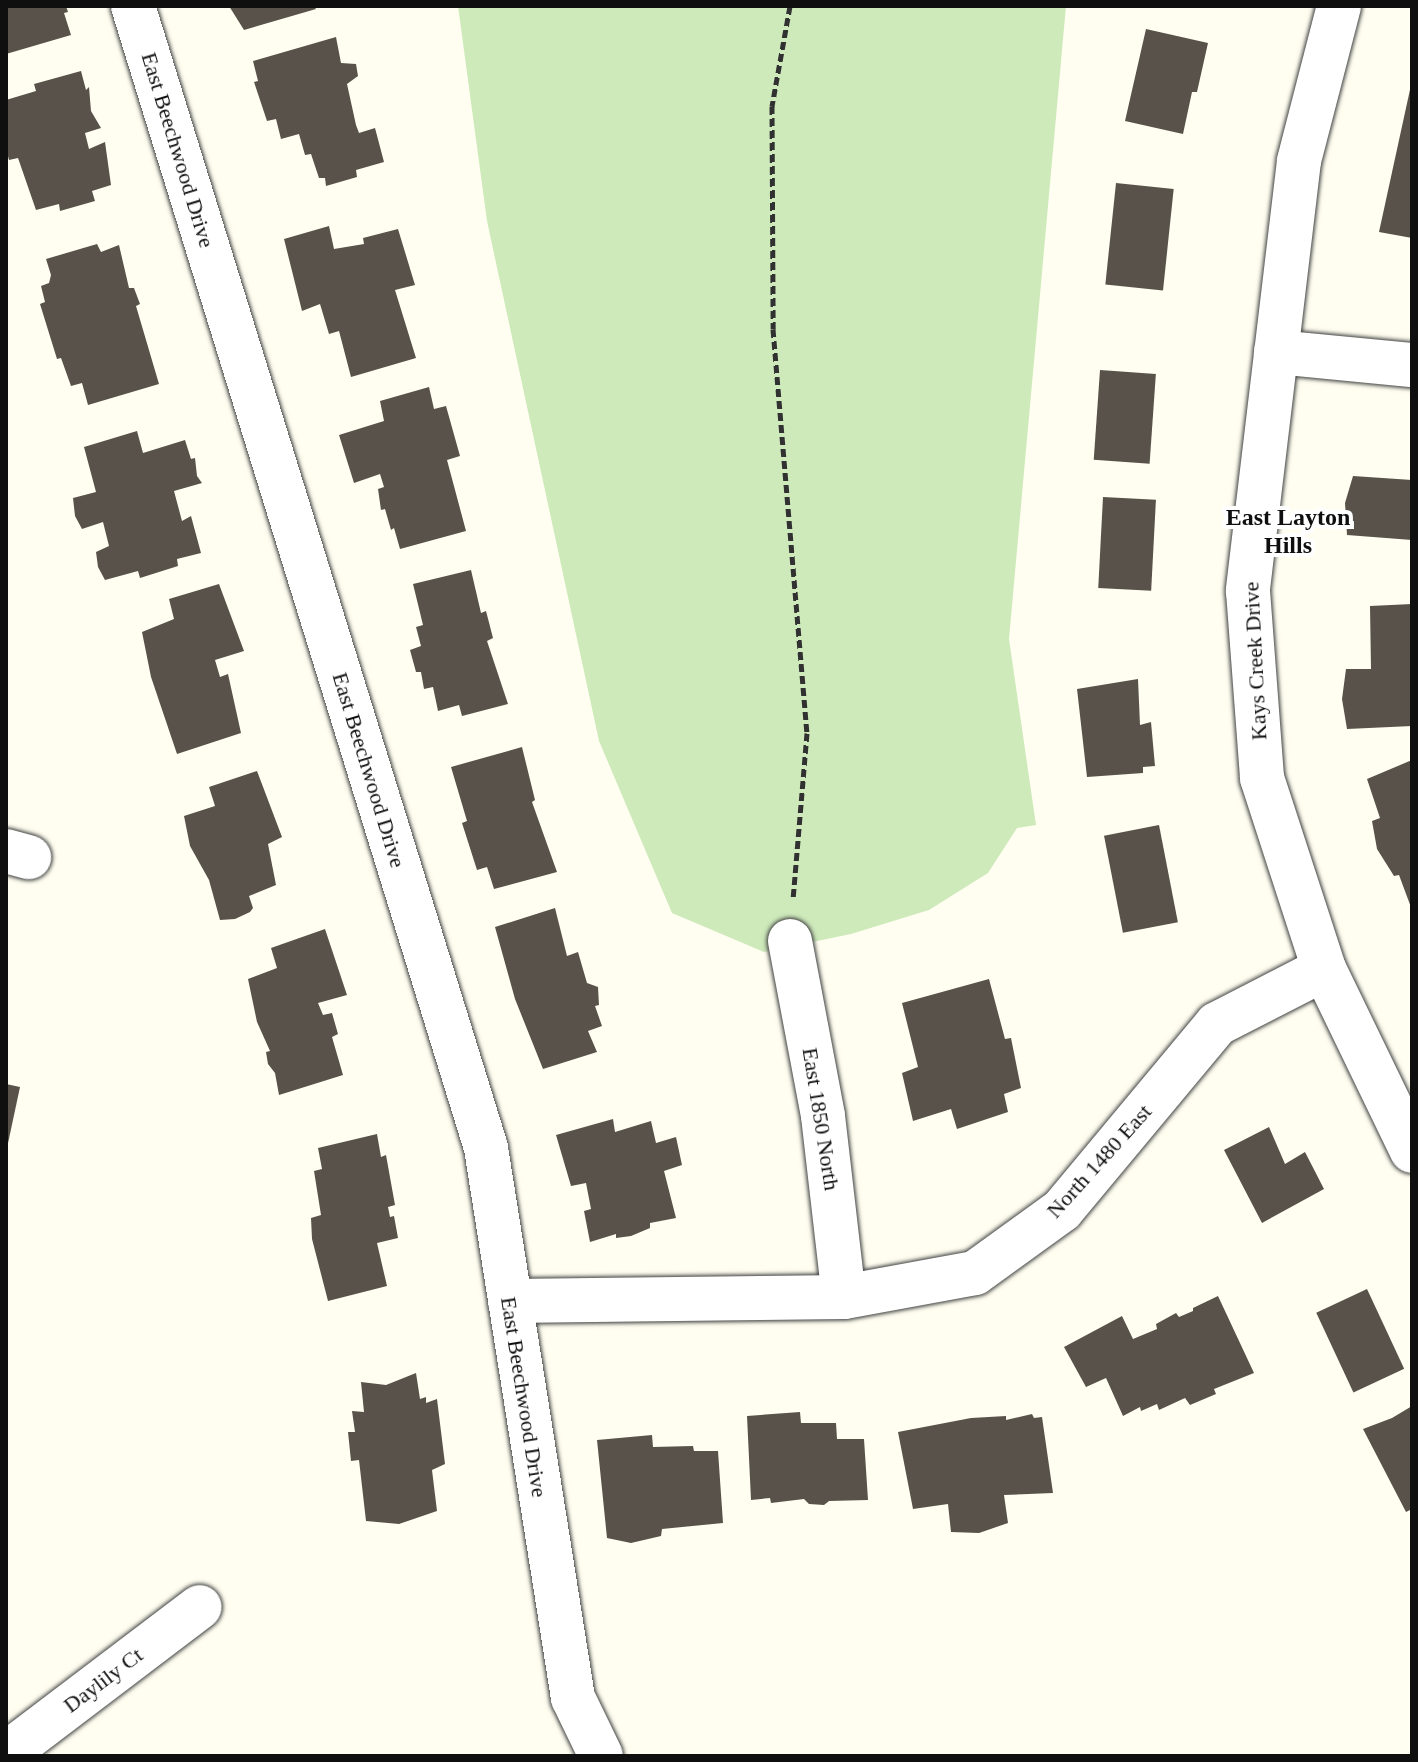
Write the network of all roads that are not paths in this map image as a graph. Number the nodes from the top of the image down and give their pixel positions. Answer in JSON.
{"nodes":[{"id":1,"x":133,"y":6,"type":"edge"},
{"id":2,"x":1339,"y":6,"type":"edge"},
{"id":3,"x":1276,"y":352,"type":"junction"},
{"id":4,"x":1412,"y":365,"type":"edge"},
{"id":5,"x":790,"y":941,"type":"road end"},
{"id":6,"x":1324,"y":969,"type":"junction"},
{"id":7,"x":1412,"y":1151,"type":"edge"},
{"id":8,"x":844,"y":1297,"type":"junction"},
{"id":9,"x":510,"y":1301,"type":"junction"},
{"id":10,"x":200,"y":1607,"type":"dead end"},
{"id":11,"x":6,"y":1754,"type":"edge"},
{"id":12,"x":601,"y":1756,"type":"edge"}],
"edges":[{"from":1,"to":9,"type":"street","name":"East Beechwood Drive"},
{"from":2,"to":3,"type":"street","name":"Kays Creek Drive"},
{"from":3,"to":4,"type":"street"},
{"from":3,"to":6,"type":"street","name":"Kays Creek Drive"},
{"from":5,"to":8,"type":"street","name":"East 1850 North"},
{"from":6,"to":7,"type":"street","name":"Kays Creek Drive"},
{"from":6,"to":8,"type":"street","name":"North 1480 East"},
{"from":8,"to":9,"type":"street","name":"North 1480 East"},
{"from":9,"to":12,"type":"street","name":"East Beechwood Drive"},
{"from":10,"to":11,"type":"street","name":"Daylily Ct"}]}
